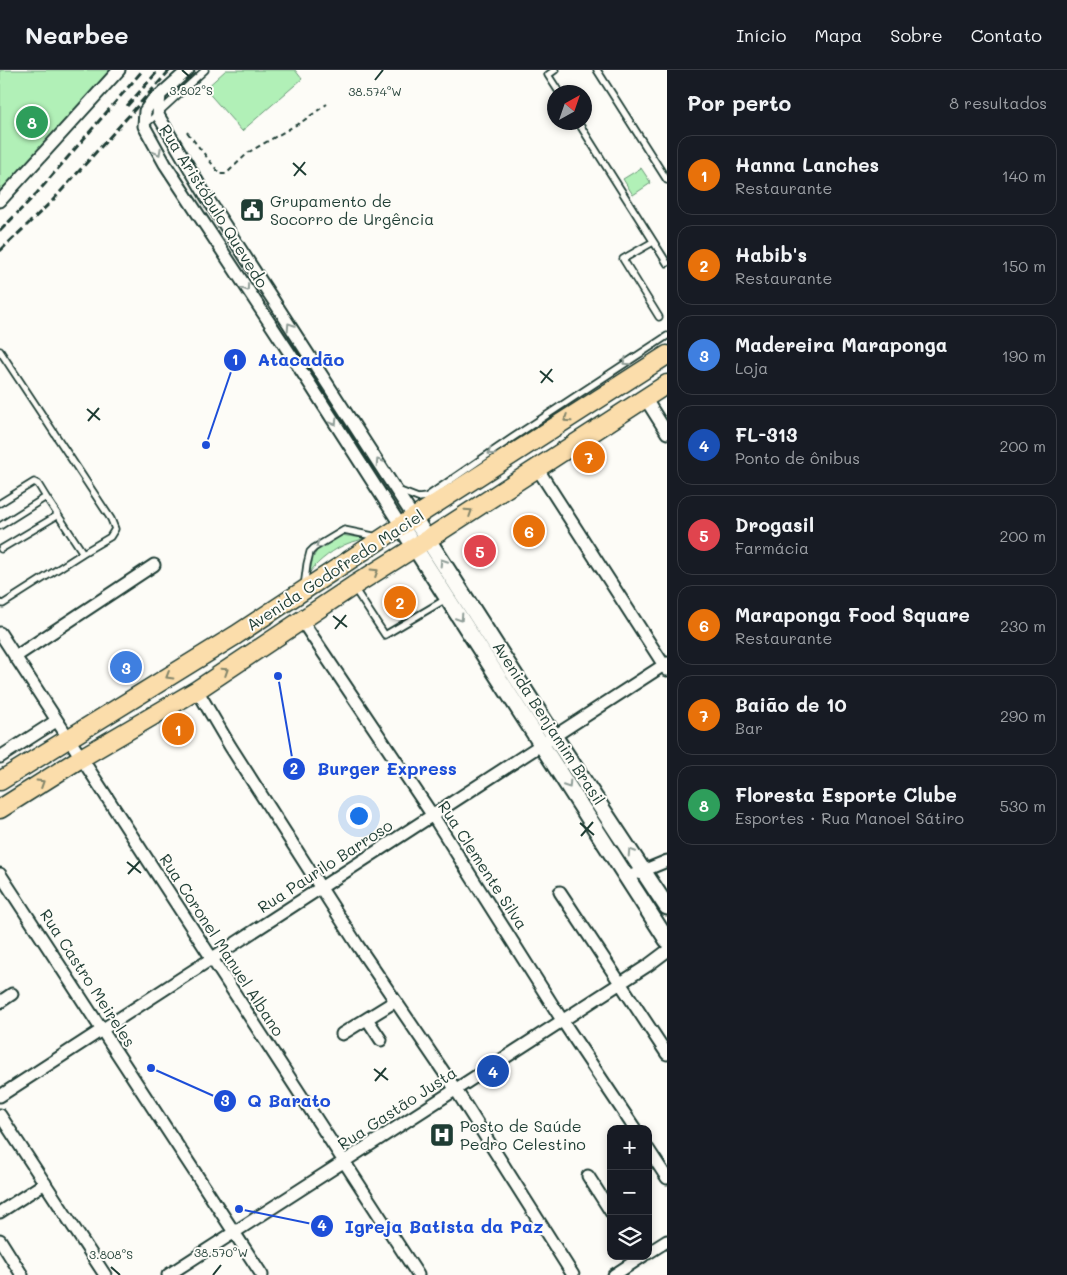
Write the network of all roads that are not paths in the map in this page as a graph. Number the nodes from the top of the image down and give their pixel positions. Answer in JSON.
{"nodes":[{"id":1,"x":119,"y":70,"type":"edge"},
{"id":2,"x":188,"y":70,"type":"edge"},
{"id":3,"x":206,"y":70,"type":"edge"},
{"id":4,"x":556,"y":70,"type":"edge"},
{"id":5,"x":597,"y":70,"type":"edge"},
{"id":6,"x":554,"y":85,"type":"edge"},
{"id":7,"x":160,"y":96,"type":"junction"},
{"id":8,"x":158,"y":115,"type":"junction"},
{"id":9,"x":144,"y":126,"type":"junction"},
{"id":10,"x":583,"y":130,"type":"edge"},
{"id":11,"x":667,"y":180,"type":"edge"},
{"id":12,"x":206,"y":196,"type":"junction"},
{"id":13,"x":0,"y":201,"type":"edge"},
{"id":14,"x":192,"y":206,"type":"junction"},
{"id":15,"x":653,"y":242,"type":"junction"},
{"id":16,"x":667,"y":264,"type":"edge"},
{"id":17,"x":659,"y":317,"type":"dead end"},
{"id":18,"x":667,"y":336,"type":"edge"},
{"id":19,"x":0,"y":351,"type":"edge"},
{"id":20,"x":667,"y":355,"type":"edge"},
{"id":21,"x":320,"y":372,"type":"junction"},
{"id":22,"x":308,"y":381,"type":"junction"},
{"id":23,"x":667,"y":384,"type":"edge"},
{"id":24,"x":644,"y":398,"type":"junction"},
{"id":25,"x":596,"y":400,"type":"junction"},
{"id":26,"x":610,"y":421,"type":"junction"},
{"id":27,"x":543,"y":426,"type":"junction"},
{"id":28,"x":667,"y":433,"type":"edge"},
{"id":29,"x":562,"y":452,"type":"junction"},
{"id":30,"x":537,"y":468,"type":"junction"},
{"id":31,"x":396,"y":490,"type":"junction"},
{"id":32,"x":46,"y":497,"type":"junction"},
{"id":33,"x":0,"y":503,"type":"edge"},
{"id":34,"x":58,"y":515,"type":"junction"},
{"id":35,"x":408,"y":522,"type":"junction"},
{"id":36,"x":0,"y":526,"type":"edge"},
{"id":37,"x":378,"y":541,"type":"junction"},
{"id":38,"x":421,"y":543,"type":"junction"},
{"id":39,"x":1,"y":549,"type":"edge"},
{"id":40,"x":82,"y":553,"type":"junction"},
{"id":41,"x":154,"y":565,"type":"dead end"},
{"id":42,"x":353,"y":586,"type":"junction"},
{"id":43,"x":304,"y":590,"type":"junction"},
{"id":44,"x":448,"y":598,"type":"junction"},
{"id":45,"x":0,"y":603,"type":"edge"},
{"id":46,"x":302,"y":621,"type":"junction"},
{"id":47,"x":0,"y":633,"type":"edge"},
{"id":48,"x":15,"y":657,"type":"junction"},
{"id":49,"x":666,"y":666,"type":"edge"},
{"id":50,"x":148,"y":689,"type":"junction"},
{"id":51,"x":197,"y":690,"type":"junction"},
{"id":52,"x":126,"y":704,"type":"junction"},
{"id":53,"x":161,"y":710,"type":"junction"},
{"id":54,"x":56,"y":721,"type":"junction"},
{"id":55,"x":137,"y":725,"type":"junction"},
{"id":56,"x":68,"y":738,"type":"junction"},
{"id":57,"x":548,"y":740,"type":"junction"},
{"id":58,"x":0,"y":757,"type":"edge"},
{"id":59,"x":82,"y":758,"type":"junction"},
{"id":60,"x":0,"y":781,"type":"edge"},
{"id":61,"x":0,"y":808,"type":"edge"},
{"id":62,"x":433,"y":816,"type":"junction"},
{"id":63,"x":667,"y":861,"type":"edge"},
{"id":64,"x":643,"y":871,"type":"junction"},
{"id":65,"x":0,"y":874,"type":"edge"},
{"id":66,"x":628,"y":877,"type":"junction"},
{"id":67,"x":321,"y":888,"type":"junction"},
{"id":68,"x":560,"y":892,"type":"dead end"},
{"id":69,"x":667,"y":907,"type":"edge"},
{"id":70,"x":667,"y":940,"type":"edge"},
{"id":71,"x":667,"y":951,"type":"edge"},
{"id":72,"x":211,"y":958,"type":"junction"},
{"id":73,"x":620,"y":983,"type":"junction"},
{"id":74,"x":12,"y":994,"type":"dead end"},
{"id":75,"x":0,"y":1002,"type":"edge"},
{"id":76,"x":394,"y":1002,"type":"junction"},
{"id":77,"x":367,"y":1019,"type":"junction"},
{"id":78,"x":562,"y":1020,"type":"junction"},
{"id":79,"x":103,"y":1030,"type":"junction"},
{"id":80,"x":342,"y":1034,"type":"dead end"},
{"id":81,"x":381,"y":1040,"type":"dead end"},
{"id":82,"x":667,"y":1054,"type":"edge"},
{"id":83,"x":456,"y":1090,"type":"junction"},
{"id":84,"x":0,"y":1096,"type":"edge"},
{"id":85,"x":0,"y":1115,"type":"edge"},
{"id":86,"x":632,"y":1125,"type":"edge"},
{"id":87,"x":652,"y":1155,"type":"edge"},
{"id":88,"x":345,"y":1161,"type":"junction"},
{"id":89,"x":588,"y":1176,"type":"dead end"},
{"id":90,"x":667,"y":1178,"type":"edge"},
{"id":91,"x":44,"y":1183,"type":"junction"},
{"id":92,"x":607,"y":1206,"type":"edge"},
{"id":93,"x":0,"y":1212,"type":"edge"},
{"id":94,"x":235,"y":1233,"type":"junction"},
{"id":95,"x":0,"y":1240,"type":"edge"},
{"id":96,"x":667,"y":1241,"type":"edge"},
{"id":97,"x":652,"y":1250,"type":"edge"},
{"id":98,"x":637,"y":1260,"type":"edge"},
{"id":99,"x":22,"y":1275,"type":"edge"},
{"id":100,"x":105,"y":1275,"type":"edge"},
{"id":101,"x":168,"y":1275,"type":"edge"},
{"id":102,"x":262,"y":1275,"type":"edge"},
{"id":103,"x":418,"y":1275,"type":"edge"},
{"id":104,"x":573,"y":1275,"type":"edge"},
{"id":105,"x":614,"y":1275,"type":"edge"}],
"edges":[{"from":1,"to":13,"type":"street"},
{"from":2,"to":7,"type":"street"},
{"from":3,"to":8,"type":"lane"},
{"from":4,"to":6,"type":"lane"},
{"from":5,"to":11,"type":"lane"},
{"from":7,"to":8,"type":"street","name":"Rua Aristóbulo Quevedo"},
{"from":7,"to":9,"type":"street","name":"Rua Aristóbulo Quevedo"},
{"from":8,"to":9,"type":"lane"},
{"from":8,"to":12,"type":"street","name":"Rua Aristóbulo Quevedo"},
{"from":9,"to":14,"type":"street","name":"Rua Aristóbulo Quevedo","one_way":true},
{"from":10,"to":15,"type":"lane"},
{"from":12,"to":14,"type":"street"},
{"from":21,"to":12,"type":"street","name":"Rua Aristóbulo Quevedo","one_way":true},
{"from":14,"to":22,"type":"street","name":"Rua Aristóbulo Quevedo","one_way":true},
{"from":15,"to":16,"type":"lane"},
{"from":15,"to":17,"type":"lane"},
{"from":18,"to":27,"type":"lane","one_way":true},
{"from":19,"to":40,"type":"lane"},
{"from":20,"to":25,"type":"main road","name":"Avenida Godofredo Maciel"},
{"from":21,"to":22,"type":"lane"},
{"from":31,"to":21,"type":"street","name":"Rua Aristóbulo Quevedo","one_way":true},
{"from":22,"to":35,"type":"street","name":"Rua Aristóbulo Quevedo","one_way":true},
{"from":23,"to":24,"type":"main road","name":"Avenida Godofredo Maciel"},
{"from":24,"to":26,"type":"main road","name":"Avenida Godofredo Maciel"},
{"from":24,"to":28,"type":"street"},
{"from":25,"to":26,"type":"main road"},
{"from":25,"to":27,"type":"main road","name":"Avenida Godofredo Maciel","one_way":true},
{"from":26,"to":29,"type":"main road","name":"Avenida Godofredo Maciel"},
{"from":27,"to":29,"type":"main road"},
{"from":27,"to":31,"type":"lane","one_way":true},
{"from":27,"to":35,"type":"main road","name":"Avenida Godofredo Maciel"},
{"from":29,"to":30,"type":"main road","name":"Avenida Godofredo Maciel"},
{"from":38,"to":30,"type":"main road","name":"Avenida Godofredo Maciel","one_way":true},
{"from":30,"to":49,"type":"street"},
{"from":31,"to":35,"type":"street","name":"Rua Aristóbulo Quevedo"},
{"from":32,"to":33,"type":"lane"},
{"from":32,"to":34,"type":"lane"},
{"from":32,"to":36,"type":"lane"},
{"from":34,"to":39,"type":"lane"},
{"from":34,"to":40,"type":"lane"},
{"from":35,"to":37,"type":"main road","name":"Avenida Godofredo Maciel"},
{"from":35,"to":38,"type":"main road","name":"Avenida Benjamim Brasil"},
{"from":37,"to":43,"type":"main road","name":"Avenida Godofredo Maciel"},
{"from":37,"to":43,"type":"lane","one_way":true},
{"from":42,"to":38,"type":"main road","name":"Avenida Godofredo Maciel","one_way":true},
{"from":38,"to":44,"type":"main road","name":"Avenida Benjamim Brasil"},
{"from":57,"to":38,"type":"main road","name":"Avenida Benjamim Brasil","one_way":true},
{"from":40,"to":45,"type":"lane"},
{"from":41,"to":48,"type":"street"},
{"from":42,"to":44,"type":"lane"},
{"from":42,"to":46,"type":"main road","name":"Avenida Godofredo Maciel"},
{"from":43,"to":50,"type":"main road","name":"Avenida Godofredo Maciel","one_way":true},
{"from":44,"to":57,"type":"main road","name":"Avenida Benjamim Brasil","one_way":true},
{"from":51,"to":46,"type":"main road","name":"Avenida Godofredo Maciel","one_way":true},
{"from":46,"to":62,"type":"street","name":"Rua Clemente Silva"},
{"from":47,"to":48,"type":"street","name":"Rua Coronel Manuel Albano"},
{"from":48,"to":54,"type":"street","name":"Rua Coronel Manuel Albano"},
{"from":49,"to":57,"type":"street","name":"Rua Paurilo Barroso"},
{"from":50,"to":52,"type":"main road","name":"Avenida Godofredo Maciel"},
{"from":50,"to":53,"type":"main road"},
{"from":51,"to":53,"type":"main road","name":"Avenida Godofredo Maciel"},
{"from":51,"to":67,"type":"street"},
{"from":52,"to":55,"type":"main road"},
{"from":52,"to":56,"type":"main road","name":"Avenida Godofredo Maciel"},
{"from":53,"to":55,"type":"main road","name":"Avenida Godofredo Maciel"},
{"from":54,"to":56,"type":"street","name":"Rua Coronel Manuel Albano"},
{"from":54,"to":58,"type":"street"},
{"from":55,"to":59,"type":"main road","name":"Avenida Godofredo Maciel"},
{"from":56,"to":59,"type":"street","name":"Rua Coronel Manuel Albano"},
{"from":56,"to":60,"type":"main road","name":"Avenida Godofredo Maciel"},
{"from":57,"to":62,"type":"street","name":"Rua Paurilo Barroso"},
{"from":64,"to":57,"type":"main road","name":"Avenida Benjamim Brasil","one_way":true},
{"from":57,"to":66,"type":"main road","name":"Avenida Benjamim Brasil","one_way":true},
{"from":61,"to":59,"type":"main road","name":"Avenida Godofredo Maciel","one_way":true},
{"from":59,"to":72,"type":"street","name":"Rua Coronel Manuel Albano"},
{"from":62,"to":67,"type":"street","name":"Rua Paurilo Barroso"},
{"from":62,"to":78,"type":"street","name":"Rua Clemente Silva"},
{"from":63,"to":64,"type":"street"},
{"from":64,"to":66,"type":"street"},
{"from":64,"to":69,"type":"main road","name":"Avenida Benjamim Brasil"},
{"from":65,"to":79,"type":"street","name":"Rua Castro Meireles"},
{"from":66,"to":70,"type":"main road","name":"Avenida Benjamim Brasil"},
{"from":67,"to":72,"type":"street","name":"Rua Paurilo Barroso"},
{"from":67,"to":76,"type":"street"},
{"from":68,"to":73,"type":"street"},
{"from":71,"to":73,"type":"street","name":"Rua Gastão Justa"},
{"from":72,"to":79,"type":"street","name":"Rua Paurilo Barroso"},
{"from":72,"to":88,"type":"street","name":"Rua Coronel Manuel Albano"},
{"from":73,"to":78,"type":"street","name":"Rua Gastão Justa"},
{"from":73,"to":82,"type":"street"},
{"from":74,"to":75,"type":"street"},
{"from":76,"to":77,"type":"street"},
{"from":76,"to":83,"type":"street"},
{"from":77,"to":80,"type":"street"},
{"from":77,"to":81,"type":"street"},
{"from":78,"to":83,"type":"street","name":"Rua Gastão Justa"},
{"from":78,"to":86,"type":"street","name":"Rua Clemente Silva"},
{"from":79,"to":84,"type":"street","name":"Rua Paurilo Barroso"},
{"from":79,"to":94,"type":"street","name":"Rua Castro Meireles"},
{"from":83,"to":88,"type":"street","name":"Rua Gastão Justa"},
{"from":83,"to":104,"type":"street"},
{"from":85,"to":91,"type":"street"},
{"from":87,"to":90,"type":"street"},
{"from":88,"to":94,"type":"street","name":"Rua Gastão Justa"},
{"from":88,"to":103,"type":"street","name":"Rua Coronel Manuel Albano"},
{"from":89,"to":92,"type":"street"},
{"from":91,"to":93,"type":"street"},
{"from":91,"to":100,"type":"street"},
{"from":94,"to":101,"type":"street","name":"Rua Gastão Justa"},
{"from":94,"to":102,"type":"street","name":"Rua Castro Meireles"},
{"from":95,"to":99,"type":"street"},
{"from":96,"to":97,"type":"street"},
{"from":98,"to":105,"type":"street"}]}
